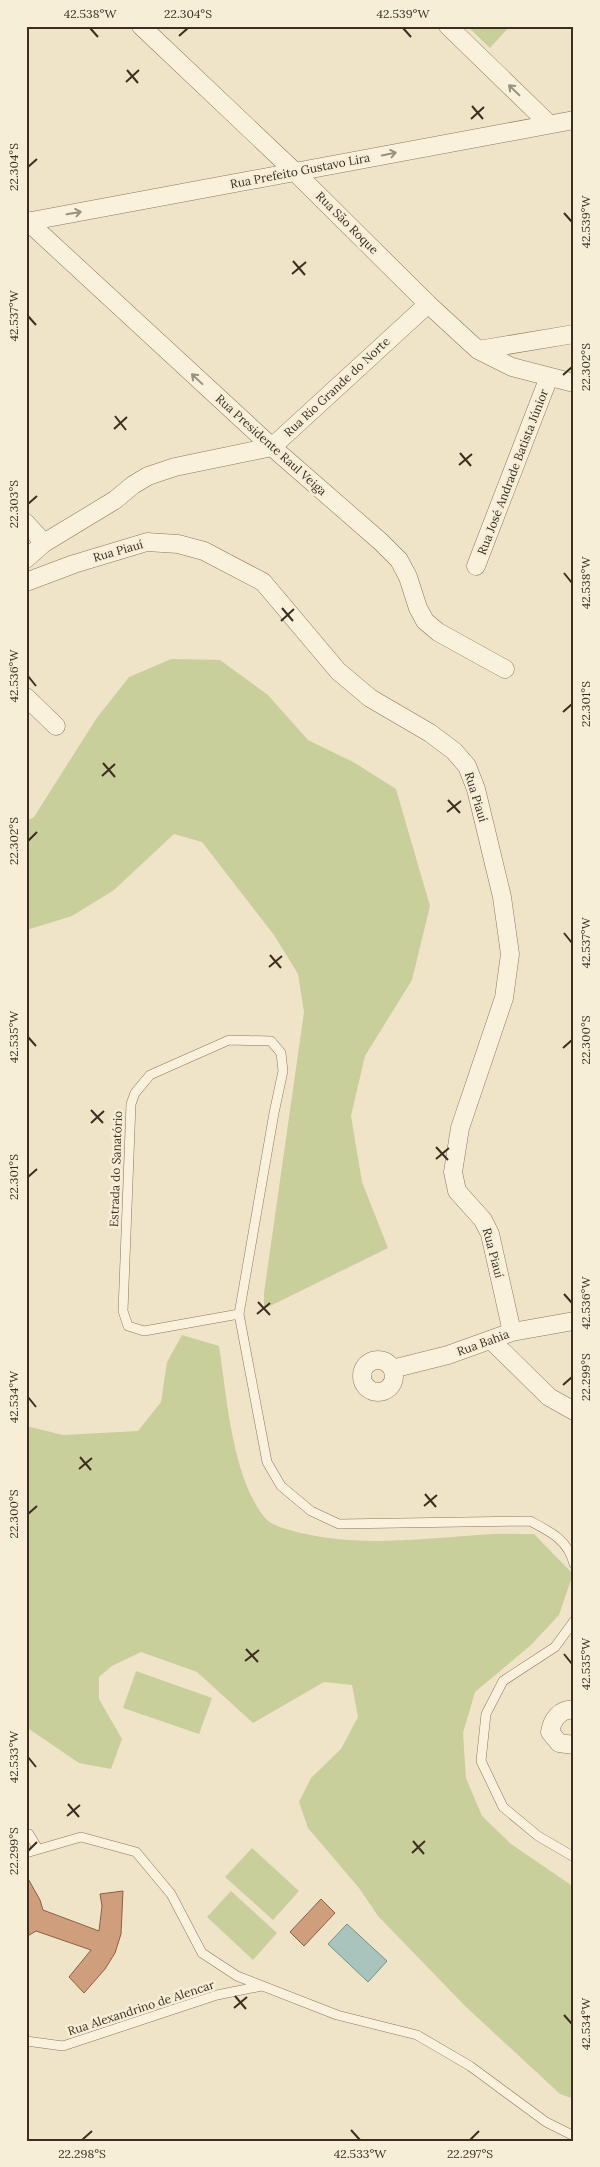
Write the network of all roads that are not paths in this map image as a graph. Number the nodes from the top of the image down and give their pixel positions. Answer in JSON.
{"nodes":[{"id":1,"x":141,"y":26,"type":"edge"},
{"id":2,"x":448,"y":26,"type":"edge"},
{"id":3,"x":574,"y":120,"type":"edge"},
{"id":4,"x":550,"y":124,"type":"junction"},
{"id":5,"x":295,"y":172,"type":"junction"},
{"id":6,"x":27,"y":221,"type":"edge"},
{"id":7,"x":428,"y":304,"type":"junction"},
{"id":8,"x":574,"y":334,"type":"edge"},
{"id":9,"x":478,"y":350,"type":"junction"},
{"id":10,"x":549,"y":377,"type":"junction"},
{"id":11,"x":574,"y":383,"type":"edge"},
{"id":12,"x":272,"y":447,"type":"junction"},
{"id":13,"x":26,"y":523,"type":"edge"},
{"id":14,"x":44,"y":543,"type":"junction"},
{"id":15,"x":26,"y":559,"type":"edge"},
{"id":16,"x":476,"y":566,"type":"dead end"},
{"id":17,"x":26,"y":582,"type":"edge"},
{"id":18,"x":504,"y":669,"type":"dead end"},
{"id":19,"x":26,"y":697,"type":"edge"},
{"id":20,"x":56,"y":726,"type":"dead end"},
{"id":21,"x":239,"y":1314,"type":"junction"},
{"id":22,"x":574,"y":1321,"type":"edge"},
{"id":23,"x":512,"y":1332,"type":"junction"},
{"id":24,"x":491,"y":1340,"type":"junction"},
{"id":25,"x":392,"y":1369,"type":"dead end"},
{"id":26,"x":574,"y":1411,"type":"edge"},
{"id":27,"x":574,"y":1564,"type":"edge"},
{"id":28,"x":574,"y":1621,"type":"edge"},
{"id":29,"x":574,"y":1710,"type":"edge"},
{"id":30,"x":574,"y":1745,"type":"edge"},
{"id":31,"x":26,"y":1834,"type":"edge"},
{"id":32,"x":38,"y":1849,"type":"junction"},
{"id":33,"x":26,"y":1853,"type":"edge"},
{"id":34,"x":574,"y":1857,"type":"edge"},
{"id":35,"x":263,"y":1986,"type":"junction"},
{"id":36,"x":26,"y":2041,"type":"edge"},
{"id":37,"x":574,"y":2136,"type":"edge"}],
"edges":[{"from":1,"to":5,"type":"street","name":"Rua São Roque"},
{"from":4,"to":2,"type":"street","one_way":true},
{"from":3,"to":4,"type":"street","name":"Rua Prefeito Gustavo Lira"},
{"from":5,"to":4,"type":"street","name":"Rua Prefeito Gustavo Lira","one_way":true},
{"from":6,"to":5,"type":"street","name":"Rua Prefeito Gustavo Lira","one_way":true},
{"from":5,"to":7,"type":"street","name":"Rua São Roque"},
{"from":12,"to":6,"type":"street","name":"Rua Presidente Raul Veiga","one_way":true},
{"from":7,"to":9,"type":"street","name":"Rua São Roque"},
{"from":7,"to":12,"type":"street","name":"Rua Rio Grande do Norte"},
{"from":8,"to":9,"type":"street"},
{"from":9,"to":10,"type":"street","name":"Rua São Roque"},
{"from":10,"to":11,"type":"street","name":"Rua São Roque"},
{"from":10,"to":16,"type":"street","name":"Rua José Andrade Batista Júnior"},
{"from":12,"to":14,"type":"street"},
{"from":12,"to":18,"type":"street","name":"Rua Presidente Raul Veiga"},
{"from":13,"to":14,"type":"street"},
{"from":14,"to":15,"type":"street"},
{"from":17,"to":23,"type":"street","name":"Rua Piauí"},
{"from":19,"to":20,"type":"street"},
{"from":21,"to":21,"type":"lane","name":"Estrada do Sanatório"},
{"from":21,"to":27,"type":"lane","name":"Estrada do Sanatório"},
{"from":22,"to":23,"type":"street","name":"Rua Bahia"},
{"from":23,"to":24,"type":"street","name":"Rua Bahia"},
{"from":24,"to":25,"type":"street","name":"Rua Bahia"},
{"from":24,"to":26,"type":"street"},
{"from":28,"to":34,"type":"lane"},
{"from":29,"to":30,"type":"street"},
{"from":31,"to":32,"type":"lane"},
{"from":32,"to":33,"type":"lane","name":"Rua Alexandrino de Alencar"},
{"from":32,"to":35,"type":"lane","name":"Rua Alexandrino de Alencar"},
{"from":35,"to":36,"type":"lane","name":"Rua Alexandrino de Alencar"},
{"from":35,"to":37,"type":"lane","name":"Rua Alexandrino de Alencar"}]}
